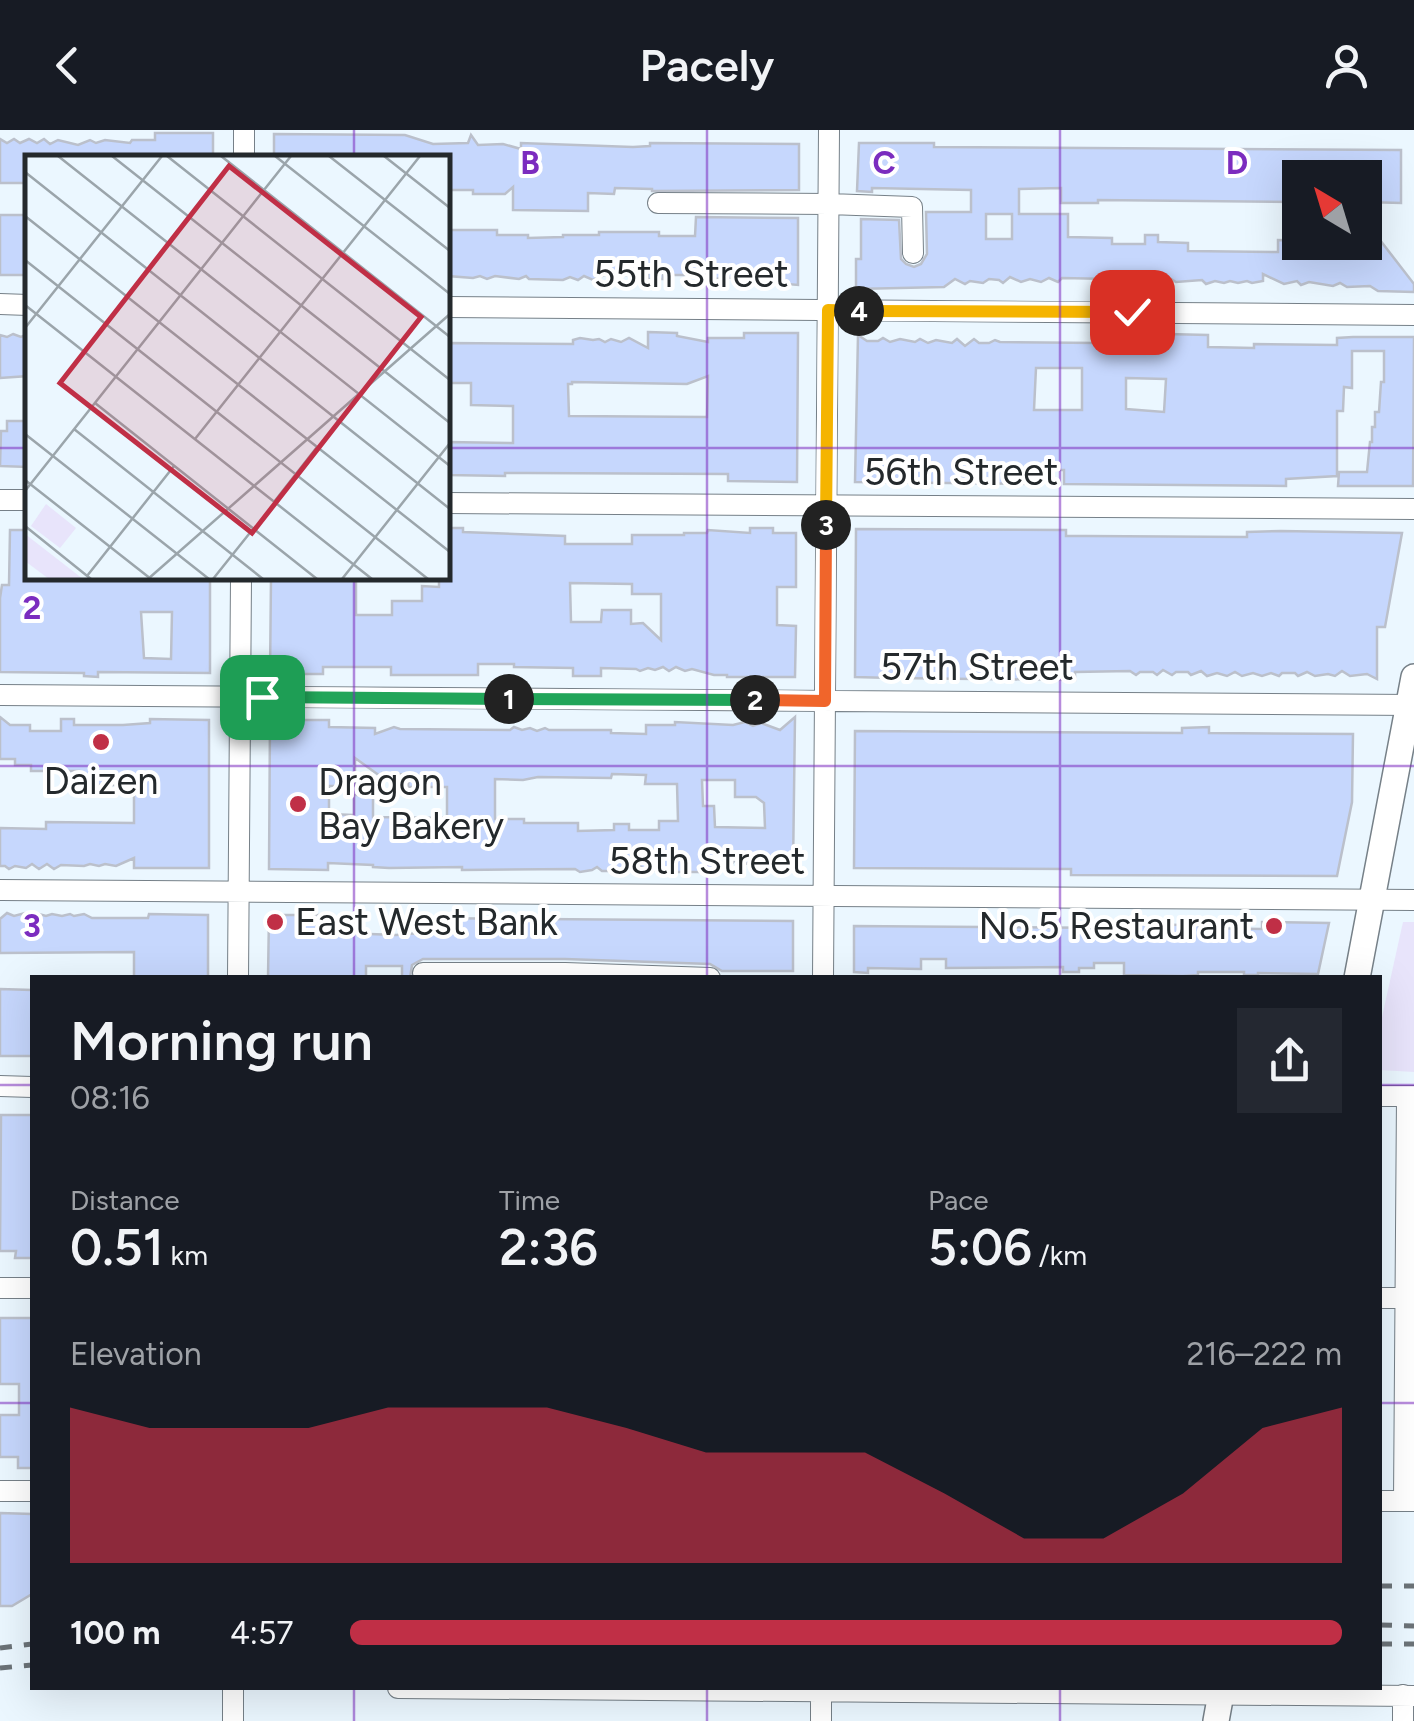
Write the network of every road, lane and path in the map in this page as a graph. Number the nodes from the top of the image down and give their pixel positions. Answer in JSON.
{"nodes":[{"id":1,"x":829,"y":130,"type":"edge"},
{"id":2,"x":658,"y":203,"type":"dead end"},
{"id":3,"x":828,"y":204,"type":"junction"},
{"id":4,"x":913,"y":253,"type":"dead end"},
{"id":5,"x":450,"y":308,"type":"edge"},
{"id":6,"x":828,"y":310,"type":"junction"},
{"id":7,"x":1414,"y":315,"type":"edge"},
{"id":8,"x":450,"y":503,"type":"edge"},
{"id":9,"x":826,"y":506,"type":"junction"},
{"id":10,"x":1414,"y":510,"type":"edge"},
{"id":11,"x":241,"y":580,"type":"edge"},
{"id":12,"x":1414,"y":677,"type":"edge"},
{"id":13,"x":0,"y":695,"type":"edge"},
{"id":14,"x":240,"y":697,"type":"junction"},
{"id":15,"x":825,"y":701,"type":"junction"},
{"id":16,"x":1411,"y":705,"type":"edge"},
{"id":17,"x":0,"y":890,"type":"edge"},
{"id":18,"x":239,"y":892,"type":"junction"},
{"id":19,"x":824,"y":896,"type":"junction"},
{"id":20,"x":1371,"y":900,"type":"junction"},
{"id":21,"x":1414,"y":900,"type":"edge"},
{"id":22,"x":423,"y":973,"type":"dead end"},
{"id":23,"x":238,"y":975,"type":"edge"},
{"id":24,"x":538,"y":975,"type":"edge"},
{"id":25,"x":823,"y":975,"type":"edge"},
{"id":26,"x":1358,"y":975,"type":"edge"},
{"id":27,"x":0,"y":1086,"type":"edge"},
{"id":28,"x":30,"y":1086,"type":"edge"},
{"id":29,"x":1382,"y":1096,"type":"edge"},
{"id":30,"x":1410,"y":1096,"type":"edge"},
{"id":31,"x":0,"y":1288,"type":"edge"},
{"id":32,"x":30,"y":1288,"type":"edge"},
{"id":33,"x":1382,"y":1298,"type":"edge"},
{"id":34,"x":1410,"y":1298,"type":"edge"},
{"id":35,"x":0,"y":1491,"type":"edge"},
{"id":36,"x":30,"y":1491,"type":"edge"},
{"id":37,"x":1382,"y":1500,"type":"edge"},
{"id":38,"x":1409,"y":1501,"type":"edge"},
{"id":39,"x":234,"y":1690,"type":"edge"},
{"id":40,"x":680,"y":1690,"type":"edge"},
{"id":41,"x":1222,"y":1690,"type":"edge"},
{"id":42,"x":821,"y":1691,"type":"junction"},
{"id":43,"x":1409,"y":1696,"type":"edge"},
{"id":44,"x":233,"y":1721,"type":"edge"},
{"id":45,"x":821,"y":1721,"type":"edge"},
{"id":46,"x":1216,"y":1721,"type":"edge"},
{"id":47,"x":1403,"y":1721,"type":"edge"}],
"edges":[{"from":1,"to":3,"type":"street"},
{"from":2,"to":3,"type":"street"},
{"from":3,"to":4,"type":"street"},
{"from":3,"to":6,"type":"street"},
{"from":5,"to":6,"type":"street","name":"55th Street"},
{"from":6,"to":7,"type":"street","name":"55th Street"},
{"from":6,"to":9,"type":"street"},
{"from":8,"to":9,"type":"street","name":"56th Street"},
{"from":9,"to":10,"type":"street","name":"56th Street"},
{"from":9,"to":15,"type":"street"},
{"from":11,"to":14,"type":"street"},
{"from":12,"to":16,"type":"main road"},
{"from":13,"to":14,"type":"street","name":"57th Street"},
{"from":14,"to":15,"type":"street","name":"57th Street"},
{"from":14,"to":18,"type":"street"},
{"from":15,"to":16,"type":"street","name":"57th Street"},
{"from":15,"to":19,"type":"street"},
{"from":16,"to":20,"type":"main road"},
{"from":17,"to":18,"type":"street","name":"58th Street"},
{"from":18,"to":19,"type":"street","name":"58th Street"},
{"from":18,"to":23,"type":"street"},
{"from":19,"to":20,"type":"street","name":"58th Street"},
{"from":19,"to":25,"type":"street"},
{"from":20,"to":21,"type":"street","name":"58th Street"},
{"from":20,"to":26,"type":"main road"},
{"from":22,"to":24,"type":"street"},
{"from":27,"to":28,"type":"street"},
{"from":29,"to":30,"type":"street"},
{"from":30,"to":34,"type":"street"},
{"from":31,"to":32,"type":"street"},
{"from":33,"to":34,"type":"street"},
{"from":34,"to":38,"type":"street"},
{"from":35,"to":36,"type":"street"},
{"from":37,"to":38,"type":"street"},
{"from":39,"to":44,"type":"street"},
{"from":40,"to":42,"type":"street"},
{"from":41,"to":42,"type":"street"},
{"from":41,"to":43,"type":"street"},
{"from":41,"to":46,"type":"main road"},
{"from":42,"to":45,"type":"street"},
{"from":43,"to":47,"type":"street"}]}
